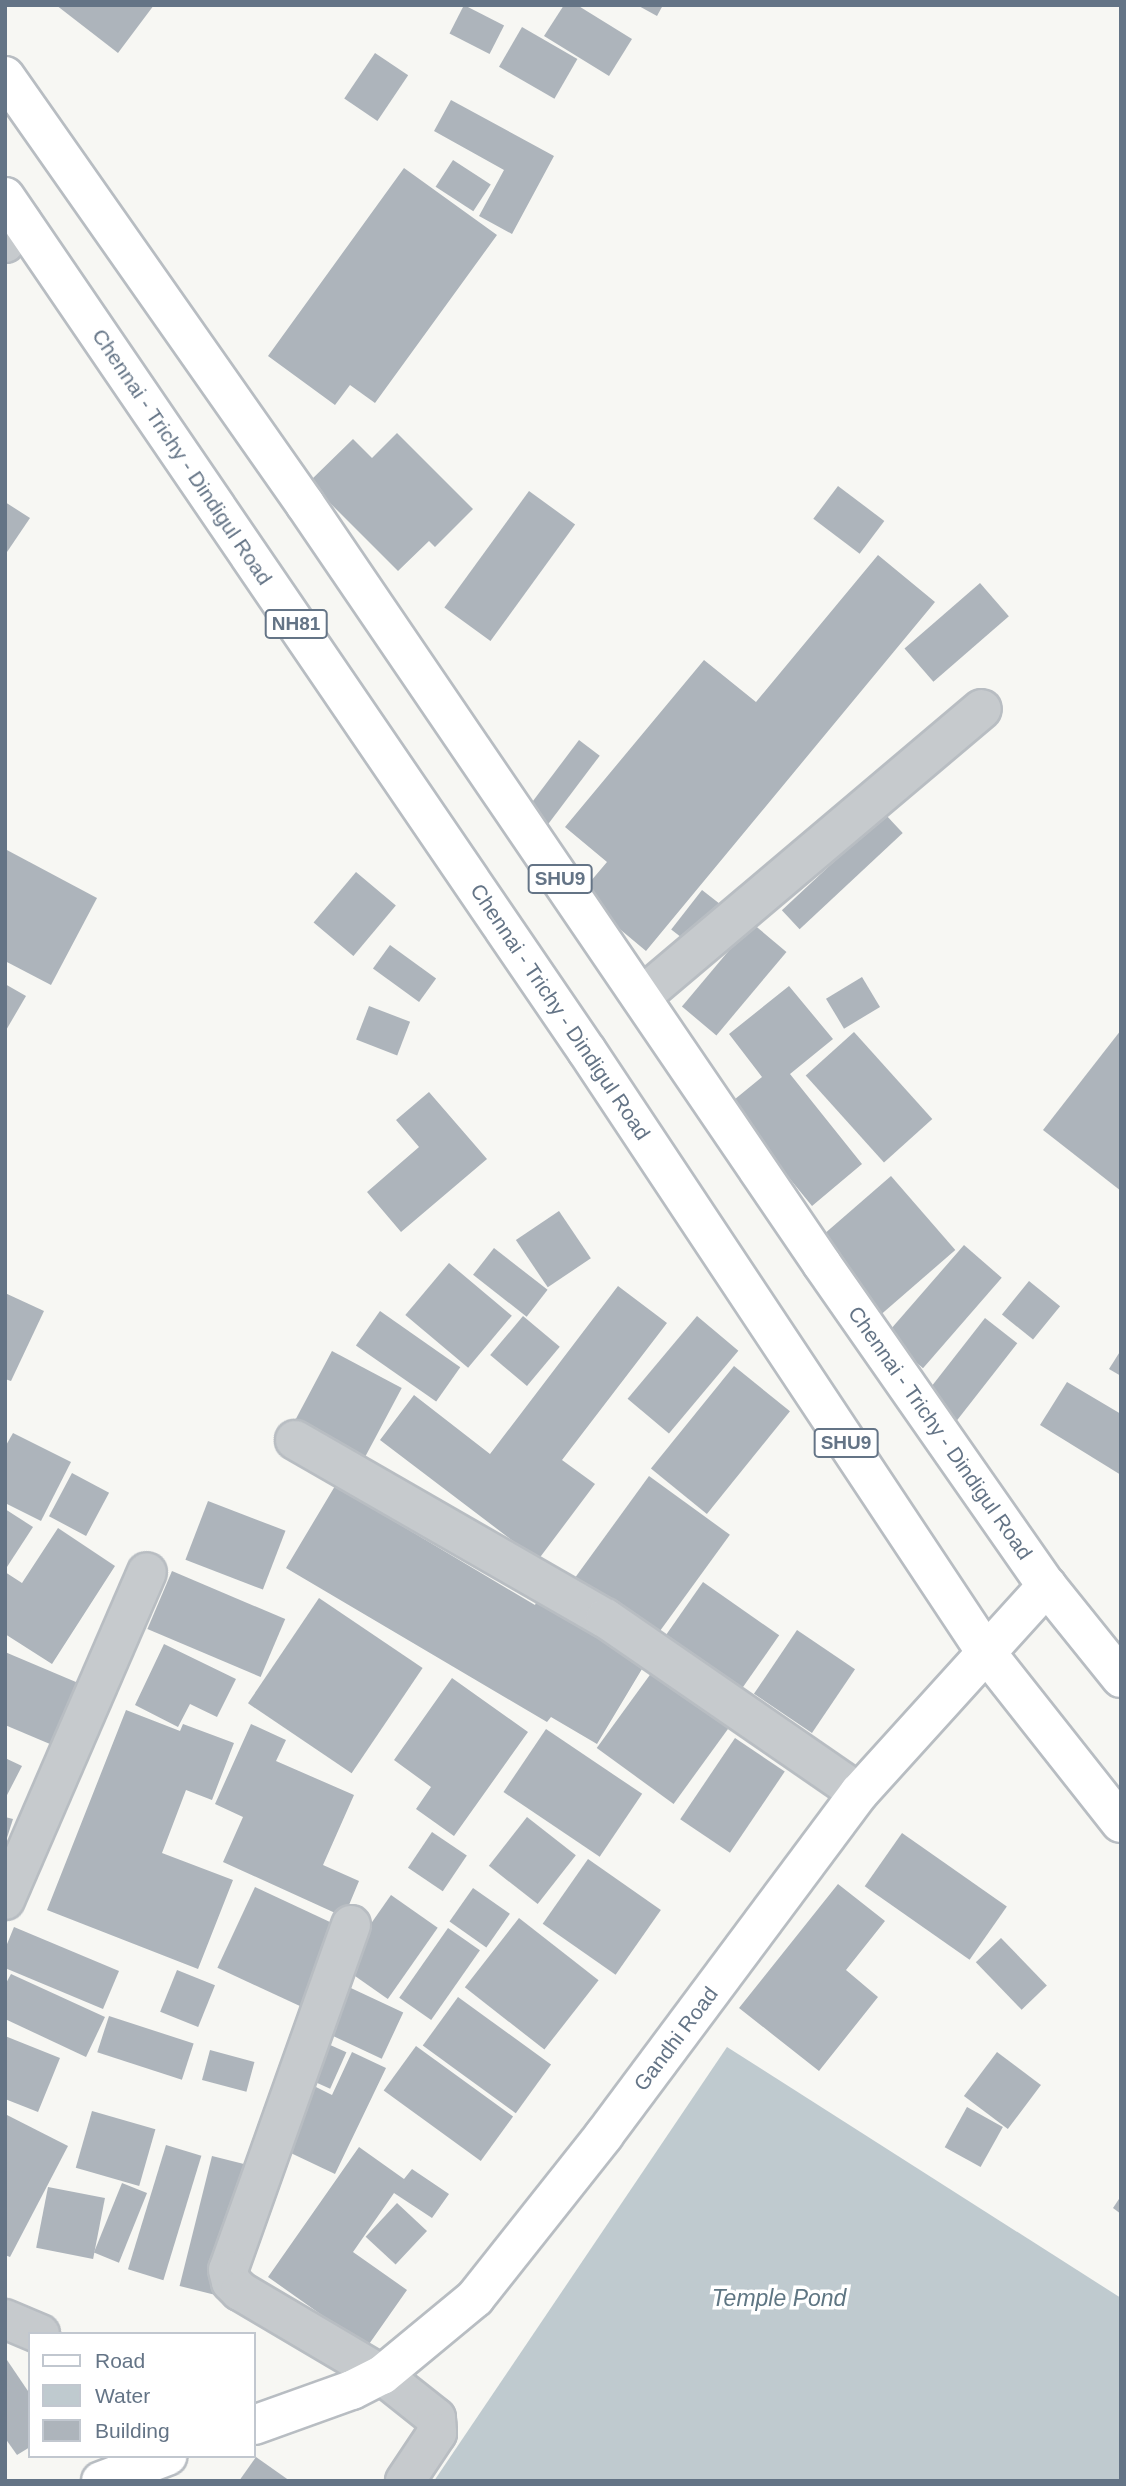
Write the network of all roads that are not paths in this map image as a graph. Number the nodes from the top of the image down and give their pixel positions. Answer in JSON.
{"nodes":[{"id":1,"x":5,"y":76,"type":"edge"},
{"id":2,"x":11,"y":221,"type":"edge"},
{"id":3,"x":982,"y":709,"type":"dead end"},
{"id":4,"x":641,"y":998,"type":"junction"},
{"id":5,"x":587,"y":1051,"type":"joint"},
{"id":6,"x":295,"y":1440,"type":"dead end"},
{"id":7,"x":147,"y":1572,"type":"dead end"},
{"id":8,"x":1047,"y":1586,"type":"junction"},
{"id":9,"x":985,"y":1651,"type":"junction"},
{"id":10,"x":1121,"y":1678,"type":"edge"},
{"id":11,"x":859,"y":1793,"type":"junction"},
{"id":12,"x":1121,"y":1823,"type":"edge"},
{"id":13,"x":5,"y":1900,"type":"edge"},
{"id":14,"x":351,"y":1925,"type":"dead end"},
{"id":15,"x":5,"y":2319,"type":"edge"},
{"id":16,"x":35,"y":2332,"type":"edge"},
{"id":17,"x":382,"y":2375,"type":"junction"},
{"id":18,"x":256,"y":2424,"type":"edge"},
{"id":19,"x":162,"y":2458,"type":"edge"},
{"id":20,"x":101,"y":2481,"type":"edge"},
{"id":21,"x":405,"y":2481,"type":"edge"}],
"edges":[{"from":1,"to":4,"type":"main road","name":"Chennai - Trichy - Dindigul Road","number":"SHU9"},
{"from":2,"to":5,"type":"main road","name":"Chennai - Trichy - Dindigul Road","number":"NH81"},
{"from":3,"to":4,"type":"street"},
{"from":4,"to":8,"type":"main road","name":"Chennai - Trichy - Dindigul Road","number":"SHU9"},
{"from":5,"to":9,"type":"main road","name":"Chennai - Trichy - Dindigul Road","number":"SHU9"},
{"from":6,"to":11,"type":"street"},
{"from":7,"to":13,"type":"street"},
{"from":8,"to":9,"type":"main road","name":"Gandhi Road"},
{"from":8,"to":10,"type":"main road","name":"Chennai - Trichy - Dindigul Road","number":"SHU9"},
{"from":9,"to":11,"type":"main road","name":"Gandhi Road"},
{"from":9,"to":12,"type":"main road","name":"Chennai - Trichy - Dindigul Road","number":"SHU9"},
{"from":11,"to":17,"type":"main road","name":"Gandhi Road"},
{"from":14,"to":17,"type":"street"},
{"from":15,"to":16,"type":"street"},
{"from":17,"to":18,"type":"main road","name":"Gandhi Road"},
{"from":17,"to":21,"type":"street"},
{"from":19,"to":20,"type":"main road"}]}
